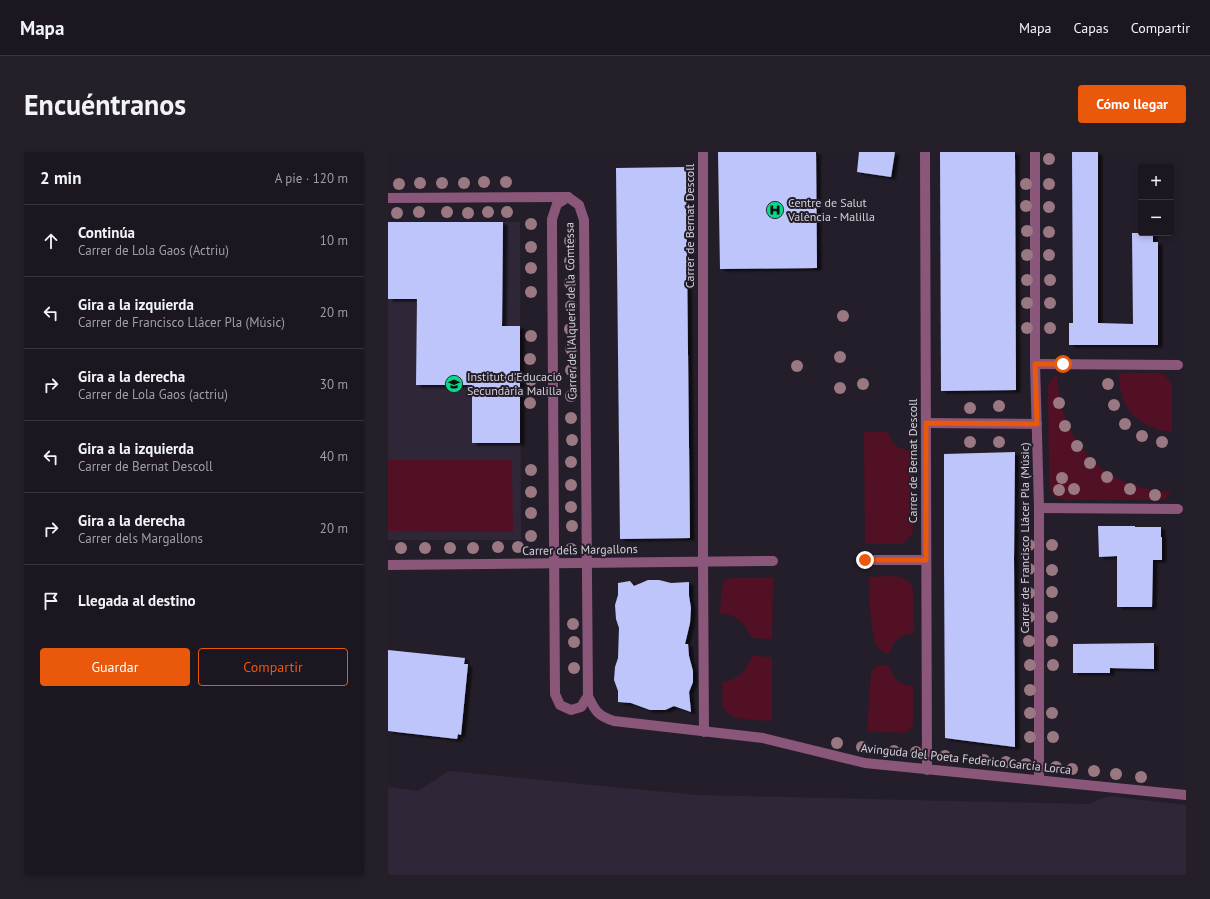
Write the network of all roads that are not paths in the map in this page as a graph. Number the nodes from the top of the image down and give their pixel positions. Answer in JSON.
{"nodes":[{"id":1,"x":703,"y":152,"type":"edge"},
{"id":2,"x":925,"y":152,"type":"edge"},
{"id":3,"x":1036,"y":152,"type":"edge"},
{"id":4,"x":568,"y":197,"type":"junction"},
{"id":5,"x":388,"y":198,"type":"edge"},
{"id":6,"x":1035,"y":364,"type":"junction"},
{"id":7,"x":1178,"y":365,"type":"dead end"},
{"id":8,"x":926,"y":423,"type":"junction"},
{"id":9,"x":1037,"y":424,"type":"junction"},
{"id":10,"x":1039,"y":508,"type":"junction"},
{"id":11,"x":1178,"y":509,"type":"dead end"},
{"id":12,"x":865,"y":560,"type":"dead end"},
{"id":13,"x":926,"y":560,"type":"junction"},
{"id":14,"x":773,"y":561,"type":"dead end"},
{"id":15,"x":703,"y":562,"type":"junction"},
{"id":16,"x":554,"y":564,"type":"junction"},
{"id":17,"x":586,"y":564,"type":"junction"},
{"id":18,"x":388,"y":565,"type":"edge"},
{"id":19,"x":588,"y":696,"type":"junction"},
{"id":20,"x":602,"y":717,"type":"joint"},
{"id":21,"x":704,"y":732,"type":"junction"},
{"id":22,"x":927,"y":770,"type":"junction"},
{"id":23,"x":1039,"y":780,"type":"junction"},
{"id":24,"x":1186,"y":795,"type":"edge"}],
"edges":[{"from":1,"to":15,"type":"street","name":"Carrer de Bernat Descoll"},
{"from":2,"to":8,"type":"street","name":"Carrer de Bernat Descoll"},
{"from":3,"to":6,"type":"street","name":"Carrer de Francisco Llácer Pla (Músic)"},
{"from":4,"to":5,"type":"street"},
{"from":4,"to":16,"type":"street","name":"Carrer de l'Alqueria de la Comtessa"},
{"from":4,"to":17,"type":"street","name":"Carrer de l'Alqueria de la Comtessa"},
{"from":6,"to":7,"type":"street"},
{"from":6,"to":9,"type":"street","name":"Carrer de Francisco Llácer Pla (Músic)"},
{"from":8,"to":9,"type":"street"},
{"from":8,"to":13,"type":"street","name":"Carrer de Bernat Descoll"},
{"from":9,"to":10,"type":"street","name":"Carrer de Francisco Llácer Pla (Músic)"},
{"from":10,"to":11,"type":"street"},
{"from":10,"to":23,"type":"street","name":"Carrer de Francisco Llácer Pla (Músic)"},
{"from":12,"to":13,"type":"street"},
{"from":13,"to":22,"type":"street","name":"Carrer de Bernat Descoll"},
{"from":14,"to":15,"type":"street","name":"Carrer dels Margallons"},
{"from":15,"to":17,"type":"street","name":"Carrer dels Margallons"},
{"from":15,"to":21,"type":"street","name":"Carrer de Bernat Descoll"},
{"from":16,"to":17,"type":"street","name":"Carrer dels Margallons"},
{"from":16,"to":18,"type":"street","name":"Carrer dels Margallons"},
{"from":16,"to":19,"type":"street","name":"Carrer de l'Alqueria de la Comtessa"},
{"from":17,"to":19,"type":"street","name":"Carrer de l'Alqueria de la Comtessa"},
{"from":19,"to":20,"type":"street","name":"Carrer de l'Alqueria de la Comtessa"},
{"from":20,"to":21,"type":"street","name":"Avinguda del Poeta Federico García Lorca"},
{"from":21,"to":22,"type":"street","name":"Avinguda del Poeta Federico García Lorca"},
{"from":22,"to":23,"type":"street","name":"Avinguda del Poeta Federico García Lorca"},
{"from":23,"to":24,"type":"street","name":"Avinguda del Poeta Federico García Lorca"}]}
